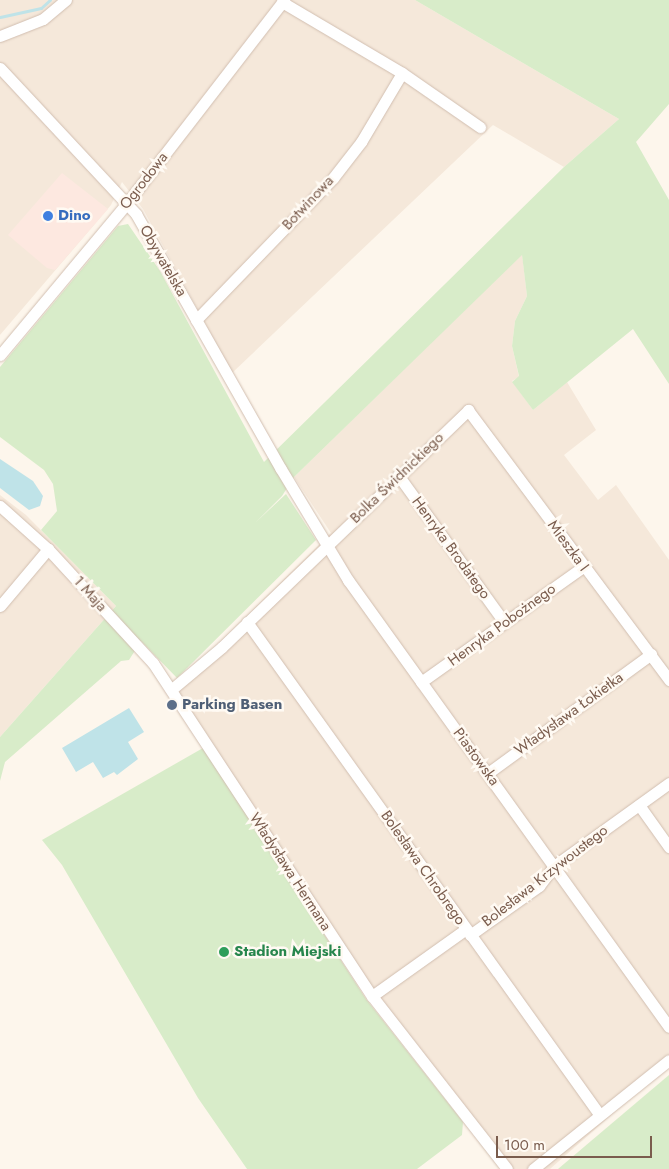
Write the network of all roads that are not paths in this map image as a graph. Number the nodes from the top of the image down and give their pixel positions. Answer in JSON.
{"nodes":[{"id":1,"x":66,"y":0,"type":"edge"},
{"id":2,"x":283,"y":1,"type":"edge"},
{"id":3,"x":0,"y":36,"type":"edge"},
{"id":4,"x":0,"y":68,"type":"edge"},
{"id":5,"x":402,"y":73,"type":"junction"},
{"id":6,"x":480,"y":127,"type":"dead end"},
{"id":7,"x":127,"y":203,"type":"junction"},
{"id":8,"x":196,"y":320,"type":"junction"},
{"id":9,"x":0,"y":355,"type":"edge"},
{"id":10,"x":468,"y":410,"type":"joint"},
{"id":11,"x":398,"y":475,"type":"junction"},
{"id":12,"x":289,"y":482,"type":"joint"},
{"id":13,"x":0,"y":506,"type":"edge"},
{"id":14,"x":326,"y":546,"type":"junction"},
{"id":15,"x":48,"y":549,"type":"junction"},
{"id":16,"x":583,"y":567,"type":"junction"},
{"id":17,"x":0,"y":606,"type":"edge"},
{"id":18,"x":247,"y":622,"type":"junction"},
{"id":19,"x":504,"y":622,"type":"junction"},
{"id":20,"x":651,"y":654,"type":"junction"},
{"id":21,"x":669,"y":680,"type":"edge"},
{"id":22,"x":421,"y":682,"type":"junction"},
{"id":23,"x":172,"y":689,"type":"junction"},
{"id":24,"x":488,"y":773,"type":"junction"},
{"id":25,"x":669,"y":783,"type":"edge"},
{"id":26,"x":639,"y":805,"type":"junction"},
{"id":27,"x":669,"y":847,"type":"edge"},
{"id":28,"x":554,"y":866,"type":"junction"},
{"id":29,"x":468,"y":932,"type":"junction"},
{"id":30,"x":372,"y":996,"type":"junction"},
{"id":31,"x":669,"y":1027,"type":"edge"},
{"id":32,"x":669,"y":1060,"type":"edge"},
{"id":33,"x":600,"y":1114,"type":"junction"},
{"id":34,"x":507,"y":1169,"type":"edge"},
{"id":35,"x":533,"y":1169,"type":"edge"}],
"edges":[{"from":1,"to":3,"type":"street"},
{"from":2,"to":5,"type":"street","name":"Ogrodowa"},
{"from":2,"to":7,"type":"street","name":"Ogrodowa"},
{"from":4,"to":7,"type":"street","name":"Obywatelska"},
{"from":5,"to":6,"type":"street","name":"Ogrodowa"},
{"from":5,"to":8,"type":"street","name":"Botwinowa"},
{"from":7,"to":8,"type":"street","name":"Obywatelska"},
{"from":7,"to":9,"type":"street","name":"Ogrodowa"},
{"from":8,"to":12,"type":"street","name":"Obywatelska"},
{"from":10,"to":11,"type":"street","name":"Bolka Świdnickiego"},
{"from":10,"to":16,"type":"street","name":"Mieszka I"},
{"from":11,"to":14,"type":"street","name":"Bolka Świdnickiego"},
{"from":11,"to":19,"type":"street","name":"Henryka Brodatego"},
{"from":12,"to":14,"type":"street","name":"Piastowska"},
{"from":13,"to":15,"type":"street","name":"1 Maja"},
{"from":14,"to":18,"type":"street","name":"Bolka Świdnickiego"},
{"from":14,"to":22,"type":"street","name":"Piastowska"},
{"from":15,"to":17,"type":"street"},
{"from":15,"to":23,"type":"street","name":"1 Maja"},
{"from":16,"to":19,"type":"street","name":"Henryka Pobożnego"},
{"from":16,"to":20,"type":"street","name":"Mieszka I"},
{"from":18,"to":23,"type":"street","name":"Bolka Świdnickiego"},
{"from":18,"to":29,"type":"street","name":"Bolesława Chrobrego"},
{"from":19,"to":22,"type":"street","name":"Henryka Pobożnego"},
{"from":20,"to":21,"type":"street","name":"Mieszka I"},
{"from":20,"to":24,"type":"street","name":"Władysława Łokietka"},
{"from":22,"to":24,"type":"street","name":"Piastowska"},
{"from":23,"to":30,"type":"street","name":"Władysława Hermana"},
{"from":24,"to":28,"type":"street","name":"Piastowska"},
{"from":25,"to":26,"type":"street","name":"Bolesława Krzywoustego"},
{"from":26,"to":27,"type":"street"},
{"from":26,"to":28,"type":"street","name":"Bolesława Krzywoustego"},
{"from":28,"to":29,"type":"street","name":"Bolesława Krzywoustego"},
{"from":28,"to":31,"type":"street","name":"Piastowska"},
{"from":29,"to":30,"type":"street","name":"Bolesława Krzywoustego"},
{"from":29,"to":33,"type":"street","name":"Bolesława Chrobrego"},
{"from":30,"to":34,"type":"street","name":"Władysława Hermana"},
{"from":32,"to":33,"type":"street"},
{"from":33,"to":35,"type":"street"}]}
